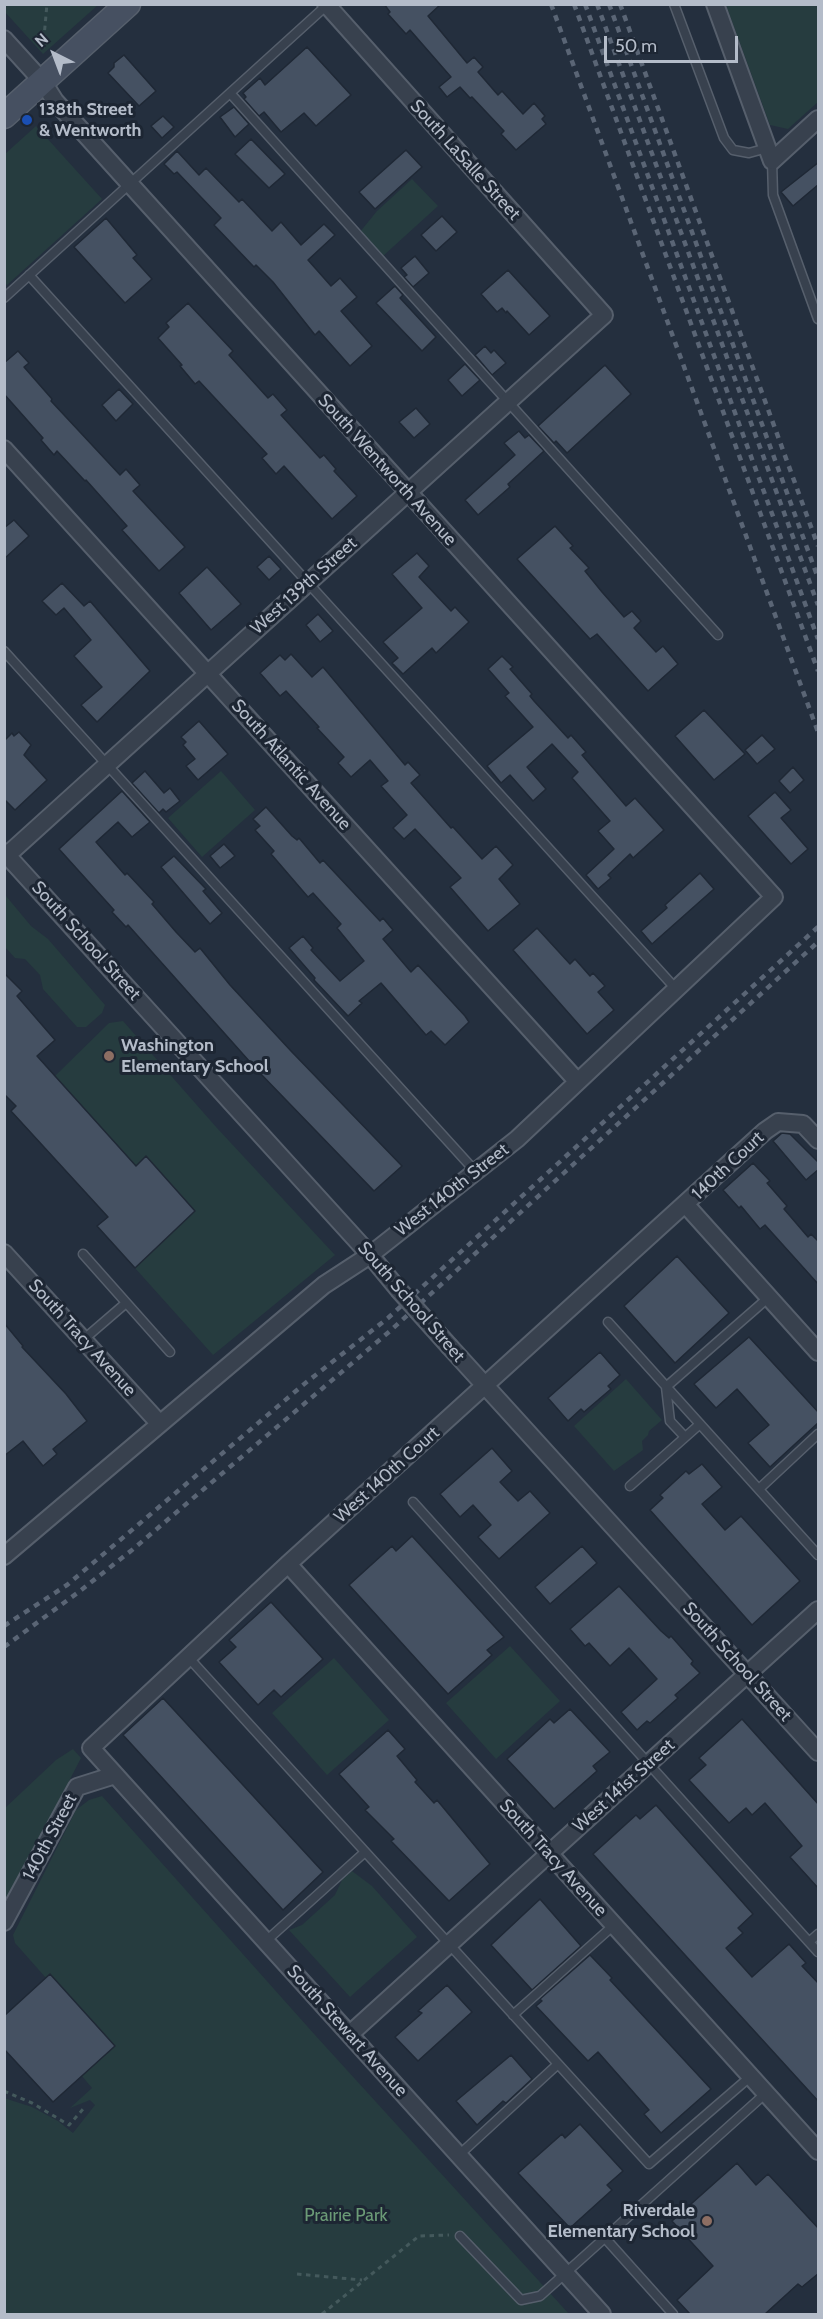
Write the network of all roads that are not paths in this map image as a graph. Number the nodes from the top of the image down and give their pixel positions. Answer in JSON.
{"nodes":[{"id":1,"x":128,"y":4,"type":"edge"},
{"id":2,"x":674,"y":4,"type":"edge"},
{"id":3,"x":715,"y":4,"type":"edge"},
{"id":4,"x":327,"y":5,"type":"edge"},
{"id":5,"x":4,"y":39,"type":"edge"},
{"id":6,"x":43,"y":82,"type":"junction"},
{"id":7,"x":230,"y":93,"type":"junction"},
{"id":8,"x":4,"y":116,"type":"edge"},
{"id":9,"x":819,"y":119,"type":"edge"},
{"id":10,"x":770,"y":154,"type":"junction"},
{"id":11,"x":130,"y":184,"type":"junction"},
{"id":12,"x":29,"y":275,"type":"junction"},
{"id":13,"x":4,"y":298,"type":"edge"},
{"id":14,"x":604,"y":315,"type":"joint"},
{"id":15,"x":819,"y":318,"type":"edge"},
{"id":16,"x":508,"y":402,"type":"junction"},
{"id":17,"x":4,"y":448,"type":"edge"},
{"id":18,"x":407,"y":493,"type":"junction"},
{"id":19,"x":308,"y":583,"type":"junction"},
{"id":20,"x":718,"y":635,"type":"dead end"},
{"id":21,"x":4,"y":651,"type":"edge"},
{"id":22,"x":207,"y":674,"type":"junction"},
{"id":23,"x":107,"y":765,"type":"junction"},
{"id":24,"x":6,"y":855,"type":"edge"},
{"id":25,"x":774,"y":897,"type":"joint"},
{"id":26,"x":676,"y":989,"type":"junction"},
{"id":27,"x":577,"y":1081,"type":"junction"},
{"id":28,"x":819,"y":1140,"type":"edge"},
{"id":29,"x":475,"y":1171,"type":"junction"},
{"id":30,"x":686,"y":1205,"type":"junction"},
{"id":31,"x":4,"y":1253,"type":"edge"},
{"id":32,"x":83,"y":1254,"type":"dead end"},
{"id":33,"x":370,"y":1255,"type":"junction"},
{"id":34,"x":769,"y":1297,"type":"junction"},
{"id":35,"x":126,"y":1303,"type":"junction"},
{"id":36,"x":608,"y":1322,"type":"dead end"},
{"id":37,"x":83,"y":1340,"type":"junction"},
{"id":38,"x":170,"y":1352,"type":"dead end"},
{"id":39,"x":819,"y":1353,"type":"edge"},
{"id":40,"x":485,"y":1386,"type":"junction"},
{"id":41,"x":666,"y":1387,"type":"junction"},
{"id":42,"x":159,"y":1423,"type":"junction"},
{"id":43,"x":700,"y":1424,"type":"junction"},
{"id":44,"x":819,"y":1434,"type":"edge"},
{"id":45,"x":685,"y":1437,"type":"junction"},
{"id":46,"x":630,"y":1486,"type":"dead end"},
{"id":47,"x":759,"y":1489,"type":"junction"},
{"id":48,"x":413,"y":1502,"type":"dead end"},
{"id":49,"x":819,"y":1555,"type":"edge"},
{"id":50,"x":4,"y":1556,"type":"edge"},
{"id":51,"x":288,"y":1564,"type":"junction"},
{"id":52,"x":819,"y":1610,"type":"edge"},
{"id":53,"x":188,"y":1657,"type":"junction"},
{"id":54,"x":748,"y":1674,"type":"junction"},
{"id":55,"x":91,"y":1748,"type":"joint"},
{"id":56,"x":819,"y":1752,"type":"edge"},
{"id":57,"x":648,"y":1765,"type":"junction"},
{"id":58,"x":115,"y":1775,"type":"junction"},
{"id":59,"x":365,"y":1852,"type":"junction"},
{"id":60,"x":549,"y":1854,"type":"junction"},
{"id":61,"x":4,"y":1922,"type":"edge"},
{"id":62,"x":614,"y":1925,"type":"junction"},
{"id":63,"x":819,"y":1934,"type":"edge"},
{"id":64,"x":266,"y":1941,"type":"junction"},
{"id":65,"x":810,"y":1942,"type":"junction"},
{"id":66,"x":449,"y":1944,"type":"junction"},
{"id":67,"x":819,"y":1952,"type":"edge"},
{"id":68,"x":513,"y":2014,"type":"junction"},
{"id":69,"x":350,"y":2034,"type":"junction"},
{"id":70,"x":558,"y":2064,"type":"junction"},
{"id":71,"x":751,"y":2076,"type":"junction"},
{"id":72,"x":766,"y":2093,"type":"junction"},
{"id":73,"x":819,"y":2151,"type":"edge"},
{"id":74,"x":459,"y":2155,"type":"junction"},
{"id":75,"x":460,"y":2236,"type":"road end"},
{"id":76,"x":604,"y":2238,"type":"junction"},
{"id":77,"x":565,"y":2273,"type":"junction"},
{"id":78,"x":602,"y":2314,"type":"edge"},
{"id":79,"x":673,"y":2314,"type":"edge"}],
"edges":[{"from":1,"to":6,"type":"street"},
{"from":2,"to":10,"type":"lane"},
{"from":3,"to":10,"type":"street"},
{"from":4,"to":7,"type":"lane"},
{"from":4,"to":14,"type":"street","name":"South LaSalle Street"},
{"from":5,"to":6,"type":"street","name":"South Wentworth Avenue"},
{"from":6,"to":8,"type":"street"},
{"from":6,"to":11,"type":"street","name":"South Wentworth Avenue"},
{"from":7,"to":11,"type":"lane"},
{"from":7,"to":16,"type":"lane"},
{"from":9,"to":10,"type":"street"},
{"from":10,"to":15,"type":"lane"},
{"from":11,"to":12,"type":"lane"},
{"from":11,"to":18,"type":"street","name":"South Wentworth Avenue"},
{"from":12,"to":13,"type":"lane"},
{"from":12,"to":19,"type":"lane"},
{"from":14,"to":16,"type":"street","name":"West 139th Street"},
{"from":16,"to":18,"type":"street","name":"West 139th Street"},
{"from":16,"to":20,"type":"lane"},
{"from":17,"to":22,"type":"street","name":"South Atlantic Avenue"},
{"from":18,"to":19,"type":"street","name":"West 139th Street"},
{"from":18,"to":25,"type":"street","name":"South Wentworth Avenue"},
{"from":19,"to":22,"type":"street","name":"West 139th Street"},
{"from":19,"to":26,"type":"lane"},
{"from":21,"to":23,"type":"lane"},
{"from":22,"to":23,"type":"street","name":"West 139th Street"},
{"from":22,"to":27,"type":"street","name":"South Atlantic Avenue"},
{"from":23,"to":24,"type":"street","name":"West 139th Street"},
{"from":23,"to":29,"type":"lane"},
{"from":24,"to":33,"type":"street","name":"South School Street"},
{"from":25,"to":26,"type":"street","name":"West 140th Street"},
{"from":26,"to":27,"type":"street","name":"West 140th Street"},
{"from":27,"to":29,"type":"street","name":"West 140th Street"},
{"from":28,"to":30,"type":"street","name":"140th Court"},
{"from":29,"to":33,"type":"street","name":"West 140th Street"},
{"from":30,"to":34,"type":"street"},
{"from":30,"to":40,"type":"street","name":"West 140th Court"},
{"from":31,"to":37,"type":"street","name":"South Tracy Avenue"},
{"from":32,"to":35,"type":"lane"},
{"from":33,"to":40,"type":"street","name":"South School Street","bridge":true},
{"from":33,"to":42,"type":"street","name":"West 140th Street"},
{"from":34,"to":39,"type":"street"},
{"from":34,"to":41,"type":"lane"},
{"from":35,"to":37,"type":"lane"},
{"from":35,"to":38,"type":"lane"},
{"from":36,"to":41,"type":"lane"},
{"from":37,"to":42,"type":"street","name":"South Tracy Avenue"},
{"from":40,"to":51,"type":"street","name":"West 140th Court"},
{"from":40,"to":54,"type":"street","name":"South School Street"},
{"from":41,"to":43,"type":"lane"},
{"from":41,"to":45,"type":"lane"},
{"from":42,"to":50,"type":"street","name":"West 140th Street"},
{"from":43,"to":45,"type":"lane"},
{"from":43,"to":47,"type":"lane"},
{"from":44,"to":47,"type":"lane"},
{"from":45,"to":46,"type":"lane"},
{"from":47,"to":49,"type":"lane"},
{"from":48,"to":57,"type":"lane"},
{"from":51,"to":53,"type":"street","name":"West 140th Court"},
{"from":51,"to":60,"type":"street","name":"South Tracy Avenue"},
{"from":52,"to":54,"type":"street","name":"West 141st Street"},
{"from":53,"to":55,"type":"street","name":"West 140th Court"},
{"from":53,"to":59,"type":"lane"},
{"from":54,"to":56,"type":"street","name":"South School Street"},
{"from":54,"to":57,"type":"street","name":"West 141st Street"},
{"from":55,"to":58,"type":"street","name":"South Stewart Avenue"},
{"from":57,"to":60,"type":"street","name":"West 141st Street"},
{"from":57,"to":65,"type":"lane"},
{"from":58,"to":61,"type":"street","name":"140th Street"},
{"from":58,"to":64,"type":"street","name":"South Stewart Avenue"},
{"from":59,"to":64,"type":"lane"},
{"from":59,"to":66,"type":"lane"},
{"from":60,"to":62,"type":"street","name":"South Tracy Avenue"},
{"from":60,"to":66,"type":"street","name":"West 141st Street"},
{"from":62,"to":68,"type":"lane"},
{"from":62,"to":71,"type":"street","name":"South Tracy Avenue"},
{"from":63,"to":65,"type":"lane"},
{"from":64,"to":69,"type":"street","name":"South Stewart Avenue"},
{"from":65,"to":67,"type":"lane"},
{"from":66,"to":68,"type":"lane"},
{"from":66,"to":69,"type":"street","name":"West 141st Street"},
{"from":68,"to":70,"type":"lane"},
{"from":69,"to":74,"type":"street","name":"South Stewart Avenue"},
{"from":70,"to":71,"type":"lane"},
{"from":70,"to":74,"type":"lane"},
{"from":71,"to":72,"type":"street","name":"South Tracy Avenue"},
{"from":72,"to":73,"type":"street","name":"South Tracy Avenue"},
{"from":72,"to":76,"type":"lane"},
{"from":74,"to":77,"type":"street","name":"South Stewart Avenue"},
{"from":75,"to":77,"type":"lane"},
{"from":76,"to":77,"type":"lane"},
{"from":76,"to":79,"type":"lane"},
{"from":77,"to":78,"type":"street","name":"South Stewart Avenue"}]}
